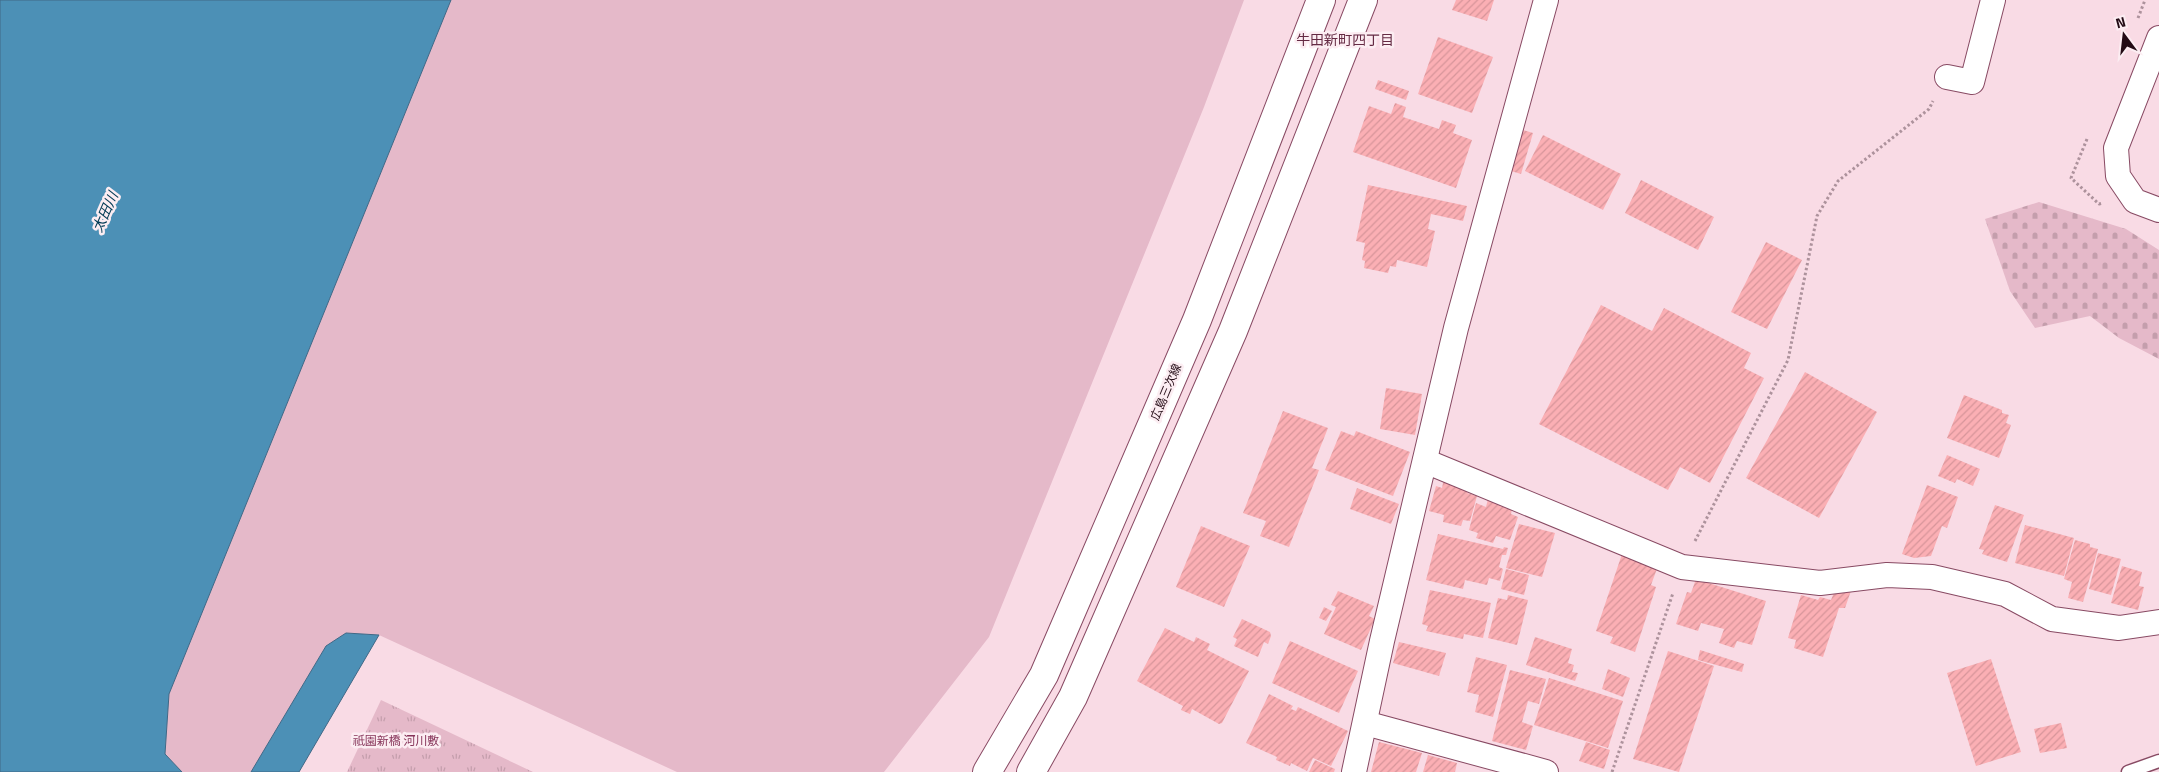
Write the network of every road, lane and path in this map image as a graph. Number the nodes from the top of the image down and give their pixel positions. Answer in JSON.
{"nodes":[{"id":1,"x":1321,"y":0,"type":"edge"},
{"id":2,"x":1362,"y":0,"type":"edge"},
{"id":3,"x":1546,"y":0,"type":"edge"},
{"id":4,"x":1993,"y":0,"type":"edge"},
{"id":5,"x":2159,"y":38,"type":"edge"},
{"id":6,"x":1948,"y":78,"type":"joint"},
{"id":7,"x":2159,"y":210,"type":"edge"},
{"id":8,"x":1425,"y":461,"type":"junction"},
{"id":9,"x":1686,"y":559,"type":"junction"},
{"id":10,"x":2159,"y":622,"type":"edge"},
{"id":11,"x":1365,"y":723,"type":"junction"},
{"id":12,"x":2159,"y":761,"type":"edge"},
{"id":13,"x":987,"y":772,"type":"edge"},
{"id":14,"x":1031,"y":772,"type":"edge"},
{"id":15,"x":1354,"y":772,"type":"edge"},
{"id":16,"x":1546,"y":772,"type":"edge"},
{"id":17,"x":1612,"y":772,"type":"edge"},
{"id":18,"x":2128,"y":772,"type":"edge"}],
"edges":[{"from":1,"to":13,"type":"main road","name":"広島三次線"},
{"from":2,"to":14,"type":"main road"},
{"from":3,"to":8,"type":"street"},
{"from":4,"to":6,"type":"street"},
{"from":5,"to":7,"type":"street"},
{"from":6,"to":9,"type":"path"},
{"from":8,"to":9,"type":"street"},
{"from":8,"to":11,"type":"street"},
{"from":9,"to":10,"type":"street"},
{"from":9,"to":17,"type":"path"},
{"from":11,"to":15,"type":"street"},
{"from":11,"to":16,"type":"street"},
{"from":12,"to":18,"type":"lane"}]}
